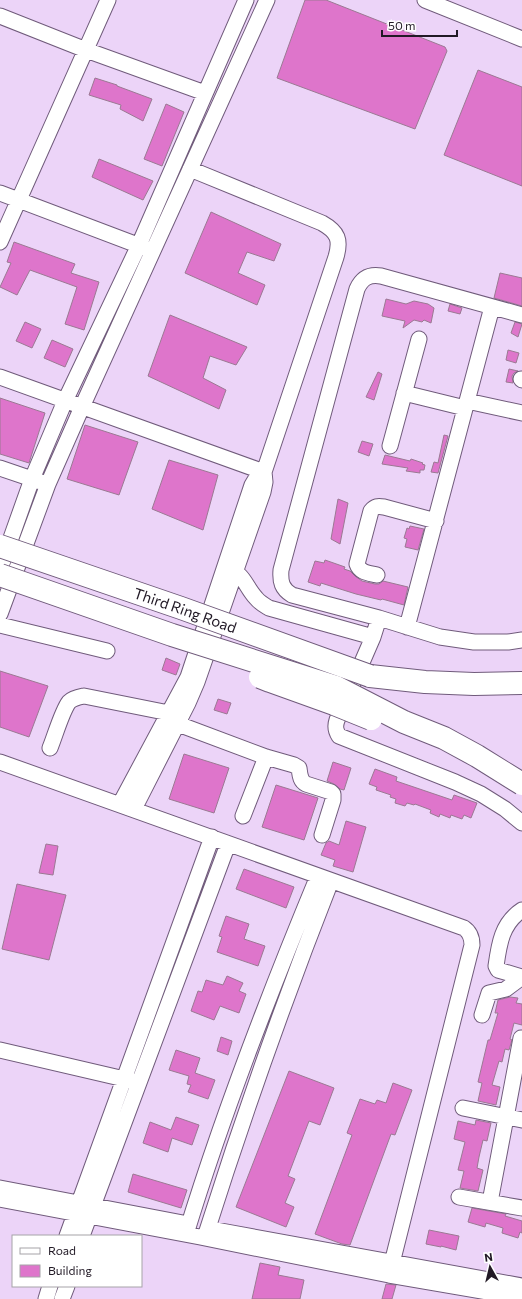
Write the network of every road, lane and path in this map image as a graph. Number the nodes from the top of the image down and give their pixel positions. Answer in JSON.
{"nodes":[{"id":1,"x":108,"y":0,"type":"edge"},
{"id":2,"x":246,"y":0,"type":"edge"},
{"id":3,"x":267,"y":0,"type":"edge"},
{"id":4,"x":425,"y":0,"type":"edge"},
{"id":5,"x":0,"y":16,"type":"edge"},
{"id":6,"x":522,"y":39,"type":"edge"},
{"id":7,"x":86,"y":50,"type":"junction"},
{"id":8,"x":205,"y":93,"type":"junction"},
{"id":9,"x":190,"y":169,"type":"junction"},
{"id":10,"x":0,"y":192,"type":"edge"},
{"id":11,"x":18,"y":200,"type":"junction"},
{"id":12,"x":0,"y":242,"type":"edge"},
{"id":13,"x":139,"y":245,"type":"junction"},
{"id":14,"x":153,"y":251,"type":"junction"},
{"id":15,"x":492,"y":307,"type":"junction"},
{"id":16,"x":522,"y":315,"type":"edge"},
{"id":17,"x":419,"y":339,"type":"dead end"},
{"id":18,"x":0,"y":377,"type":"edge"},
{"id":19,"x":404,"y":393,"type":"junction"},
{"id":20,"x":65,"y":401,"type":"junction"},
{"id":21,"x":466,"y":405,"type":"junction"},
{"id":22,"x":82,"y":407,"type":"junction"},
{"id":23,"x":522,"y":413,"type":"edge"},
{"id":24,"x":390,"y":446,"type":"dead end"},
{"id":25,"x":0,"y":468,"type":"edge"},
{"id":26,"x":264,"y":472,"type":"junction"},
{"id":27,"x":32,"y":479,"type":"junction"},
{"id":28,"x":48,"y":484,"type":"junction"},
{"id":29,"x":436,"y":521,"type":"junction"},
{"id":30,"x":0,"y":546,"type":"edge"},
{"id":31,"x":0,"y":569,"type":"edge"},
{"id":32,"x":230,"y":569,"type":"junction"},
{"id":33,"x":0,"y":575,"type":"edge"},
{"id":34,"x":377,"y":575,"type":"dead end"},
{"id":35,"x":0,"y":614,"type":"edge"},
{"id":36,"x":379,"y":618,"type":"junction"},
{"id":37,"x":0,"y":625,"type":"edge"},
{"id":38,"x":407,"y":628,"type":"junction"},
{"id":39,"x":172,"y":635,"type":"junction"},
{"id":40,"x":373,"y":637,"type":"junction"},
{"id":41,"x":522,"y":640,"type":"edge"},
{"id":42,"x":107,"y":651,"type":"dead end"},
{"id":43,"x":522,"y":683,"type":"edge"},
{"id":44,"x":173,"y":718,"type":"junction"},
{"id":45,"x":50,"y":748,"type":"dead end"},
{"id":46,"x":266,"y":756,"type":"junction"},
{"id":47,"x":0,"y":762,"type":"edge"},
{"id":48,"x":522,"y":784,"type":"edge"},
{"id":49,"x":522,"y":800,"type":"edge"},
{"id":50,"x":127,"y":807,"type":"junction"},
{"id":51,"x":243,"y":816,"type":"dead end"},
{"id":52,"x":522,"y":823,"type":"edge"},
{"id":53,"x":322,"y":835,"type":"dead end"},
{"id":54,"x":212,"y":837,"type":"junction"},
{"id":55,"x":228,"y":844,"type":"junction"},
{"id":56,"x":324,"y":878,"type":"junction"},
{"id":57,"x":522,"y":910,"type":"edge"},
{"id":58,"x":522,"y":977,"type":"edge"},
{"id":59,"x":482,"y":1015,"type":"dead end"},
{"id":60,"x":521,"y":1038,"type":"dead end"},
{"id":61,"x":0,"y":1050,"type":"edge"},
{"id":62,"x":124,"y":1079,"type":"junction"},
{"id":63,"x":139,"y":1083,"type":"junction"},
{"id":64,"x":463,"y":1108,"type":"dead end"},
{"id":65,"x":505,"y":1117,"type":"junction"},
{"id":66,"x":522,"y":1120,"type":"edge"},
{"id":67,"x":0,"y":1188,"type":"edge"},
{"id":68,"x":459,"y":1197,"type":"dead end"},
{"id":69,"x":0,"y":1199,"type":"edge"},
{"id":70,"x":490,"y":1202,"type":"junction"},
{"id":71,"x":522,"y":1208,"type":"edge"},
{"id":72,"x":83,"y":1210,"type":"junction"},
{"id":73,"x":187,"y":1229,"type":"junction"},
{"id":74,"x":206,"y":1233,"type":"junction"},
{"id":75,"x":68,"y":1235,"type":"edge"},
{"id":76,"x":82,"y":1235,"type":"edge"},
{"id":77,"x":391,"y":1268,"type":"junction"},
{"id":78,"x":522,"y":1286,"type":"edge"},
{"id":79,"x":50,"y":1287,"type":"edge"},
{"id":80,"x":66,"y":1287,"type":"edge"},
{"id":81,"x":522,"y":1298,"type":"edge"},
{"id":82,"x":46,"y":1299,"type":"edge"},
{"id":83,"x":62,"y":1299,"type":"edge"}],
"edges":[{"from":1,"to":7,"type":"street"},
{"from":2,"to":8,"type":"street"},
{"from":3,"to":9,"type":"street"},
{"from":4,"to":6,"type":"street"},
{"from":5,"to":7,"type":"street"},
{"from":7,"to":8,"type":"street"},
{"from":7,"to":11,"type":"street"},
{"from":8,"to":13,"type":"street"},
{"from":9,"to":14,"type":"street"},
{"from":9,"to":26,"type":"street"},
{"from":10,"to":11,"type":"street"},
{"from":11,"to":12,"type":"street"},
{"from":11,"to":13,"type":"street"},
{"from":13,"to":14,"type":"street"},
{"from":13,"to":20,"type":"street"},
{"from":14,"to":22,"type":"street"},
{"from":15,"to":16,"type":"street"},
{"from":15,"to":21,"type":"street"},
{"from":15,"to":36,"type":"street"},
{"from":17,"to":19,"type":"street"},
{"from":18,"to":20,"type":"street"},
{"from":19,"to":21,"type":"street"},
{"from":19,"to":24,"type":"street"},
{"from":20,"to":22,"type":"street"},
{"from":20,"to":27,"type":"street"},
{"from":21,"to":23,"type":"street"},
{"from":21,"to":29,"type":"street"},
{"from":22,"to":26,"type":"street"},
{"from":22,"to":28,"type":"street"},
{"from":25,"to":27,"type":"street"},
{"from":26,"to":32,"type":"street"},
{"from":27,"to":28,"type":"street"},
{"from":27,"to":31,"type":"street"},
{"from":28,"to":35,"type":"street"},
{"from":29,"to":34,"type":"street"},
{"from":29,"to":38,"type":"street"},
{"from":30,"to":43,"type":"highway","name":"Third Ring Road","bridge":true},
{"from":32,"to":40,"type":"street"},
{"from":32,"to":44,"type":"street"},
{"from":33,"to":39,"type":"highway","name":"Third Ring Road","bridge":true},
{"from":36,"to":38,"type":"street"},
{"from":36,"to":40,"type":"street"},
{"from":37,"to":42,"type":"street"},
{"from":38,"to":41,"type":"street"},
{"from":39,"to":48,"type":"highway","name":"Third Ring Road","bridge":true},
{"from":39,"to":49,"type":"highway","bridge":true},
{"from":40,"to":52,"type":"street"},
{"from":44,"to":45,"type":"street"},
{"from":44,"to":46,"type":"street"},
{"from":44,"to":50,"type":"street"},
{"from":46,"to":51,"type":"street"},
{"from":46,"to":53,"type":"street"},
{"from":47,"to":50,"type":"street"},
{"from":50,"to":54,"type":"street"},
{"from":54,"to":55,"type":"street"},
{"from":54,"to":62,"type":"street"},
{"from":55,"to":56,"type":"street"},
{"from":55,"to":63,"type":"street"},
{"from":56,"to":73,"type":"street"},
{"from":56,"to":74,"type":"street"},
{"from":56,"to":77,"type":"street"},
{"from":57,"to":58,"type":"street"},
{"from":58,"to":59,"type":"street"},
{"from":60,"to":65,"type":"street"},
{"from":61,"to":62,"type":"street"},
{"from":62,"to":63,"type":"street"},
{"from":62,"to":72,"type":"street"},
{"from":63,"to":72,"type":"street"},
{"from":64,"to":65,"type":"street"},
{"from":65,"to":66,"type":"street"},
{"from":65,"to":70,"type":"street"},
{"from":67,"to":72,"type":"street"},
{"from":68,"to":70,"type":"street"},
{"from":69,"to":72,"type":"street"},
{"from":70,"to":71,"type":"street"},
{"from":72,"to":73,"type":"street"},
{"from":72,"to":75,"type":"street"},
{"from":72,"to":76,"type":"street"},
{"from":73,"to":74,"type":"street"},
{"from":74,"to":77,"type":"street"},
{"from":77,"to":78,"type":"street"},
{"from":77,"to":81,"type":"street"},
{"from":79,"to":82,"type":"street"},
{"from":80,"to":83,"type":"street"}]}
